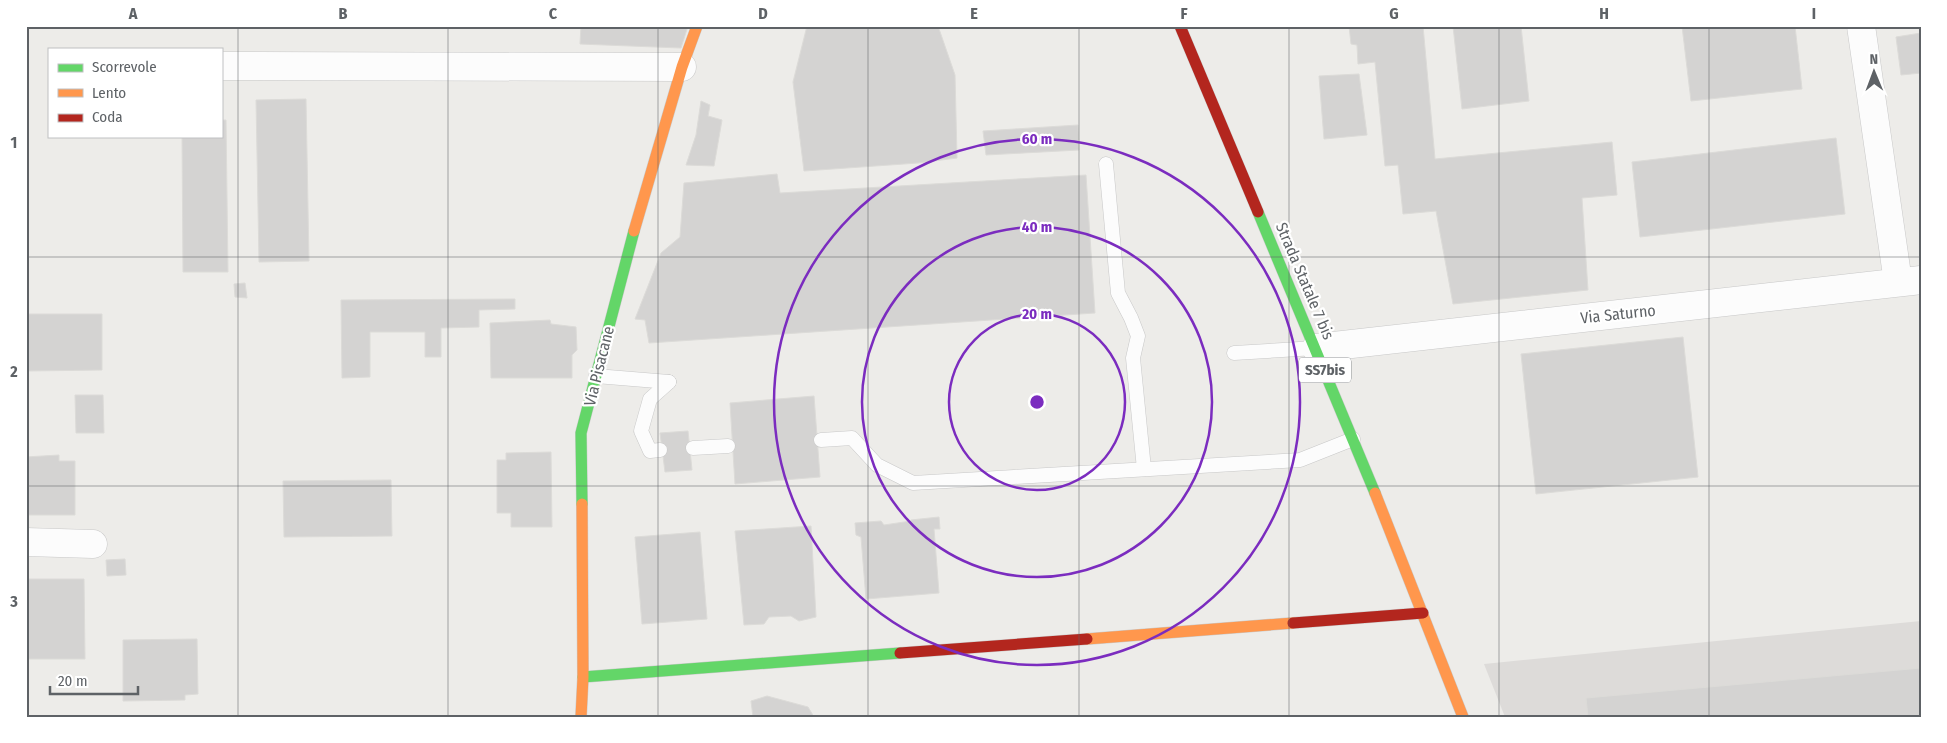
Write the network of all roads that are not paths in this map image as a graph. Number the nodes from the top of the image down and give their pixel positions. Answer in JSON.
{"nodes":[{"id":1,"x":697,"y":26,"type":"edge"},
{"id":2,"x":1180,"y":26,"type":"edge"},
{"id":3,"x":1861,"y":26,"type":"edge"},
{"id":4,"x":222,"y":66,"type":"edge"},
{"id":5,"x":682,"y":67,"type":"junction"},
{"id":6,"x":1106,"y":164,"type":"dead end"},
{"id":7,"x":1909,"y":281,"type":"edge"},
{"id":8,"x":1316,"y":348,"type":"junction"},
{"id":9,"x":1234,"y":353,"type":"dead end"},
{"id":10,"x":596,"y":376,"type":"junction"},
{"id":11,"x":1353,"y":439,"type":"junction"},
{"id":12,"x":821,"y":440,"type":"dead end"},
{"id":13,"x":728,"y":446,"type":"dead end"},
{"id":14,"x":692,"y":448,"type":"dead end"},
{"id":15,"x":660,"y":450,"type":"dead end"},
{"id":16,"x":1144,"y":469,"type":"junction"},
{"id":17,"x":26,"y":542,"type":"edge"},
{"id":18,"x":93,"y":544,"type":"dead end"},
{"id":19,"x":1423,"y":613,"type":"junction"},
{"id":20,"x":583,"y":677,"type":"junction"},
{"id":21,"x":581,"y":716,"type":"edge"},
{"id":22,"x":569,"y":717,"type":"edge"},
{"id":23,"x":1463,"y":717,"type":"edge"}],
"edges":[{"from":1,"to":5,"type":"street","name":"Via Pisacane"},
{"from":2,"to":8,"type":"street","name":"Strada Statale 7 bis","number":"SS7bis"},
{"from":3,"to":7,"type":"street"},
{"from":4,"to":5,"type":"street"},
{"from":5,"to":10,"type":"street","name":"Via Pisacane"},
{"from":6,"to":16,"type":"lane"},
{"from":7,"to":8,"type":"street","name":"Via Saturno"},
{"from":8,"to":9,"type":"lane"},
{"from":8,"to":11,"type":"street","name":"Strada Statale 7 bis","number":"SS7bis"},
{"from":10,"to":15,"type":"lane"},
{"from":10,"to":20,"type":"street","name":"Via Pisacane"},
{"from":11,"to":16,"type":"lane"},
{"from":11,"to":19,"type":"street","name":"Strada Statale 7 bis","number":"SS7bis"},
{"from":12,"to":16,"type":"lane"},
{"from":13,"to":14,"type":"lane"},
{"from":17,"to":18,"type":"street"},
{"from":19,"to":20,"type":"street"},
{"from":19,"to":23,"type":"street","name":"Strada Statale 7 bis","number":"SS7bis"},
{"from":20,"to":21,"type":"street","name":"Via Pisacane"},
{"from":21,"to":22,"type":"street"}]}
